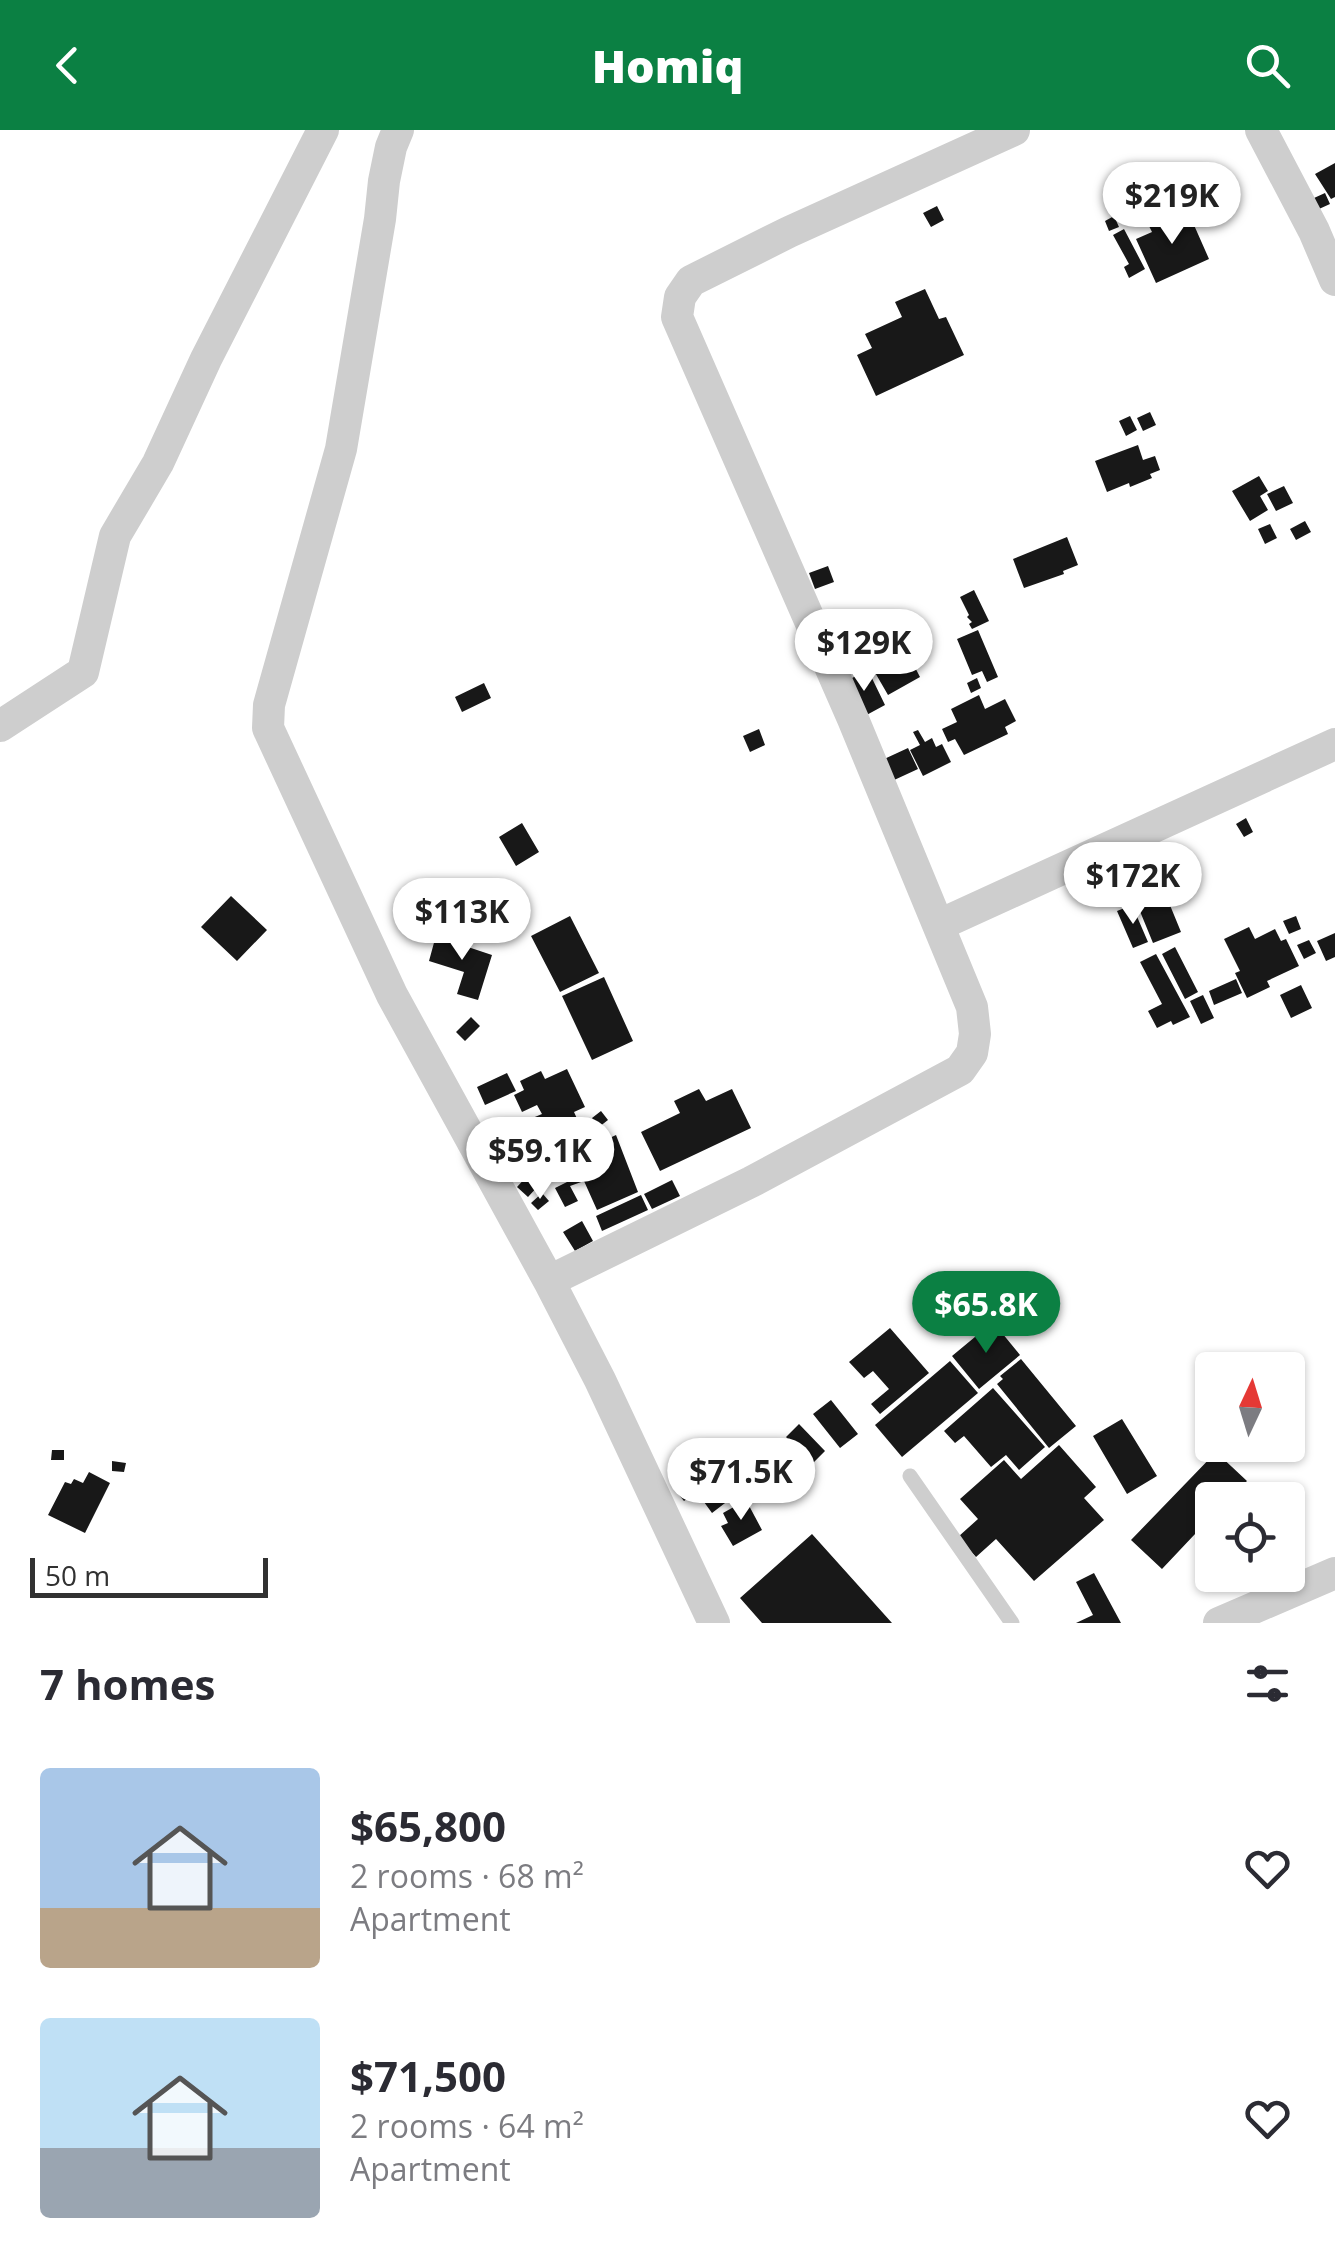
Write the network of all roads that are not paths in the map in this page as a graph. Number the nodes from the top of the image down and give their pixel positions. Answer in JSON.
{"nodes":[{"id":1,"x":322,"y":130,"type":"edge"},
{"id":2,"x":398,"y":130,"type":"edge"},
{"id":3,"x":1014,"y":130,"type":"edge"},
{"id":4,"x":1261,"y":130,"type":"edge"},
{"id":5,"x":1324,"y":226,"type":"edge"},
{"id":6,"x":1335,"y":280,"type":"edge"},
{"id":7,"x":0,"y":726,"type":"edge"},
{"id":8,"x":1335,"y":744,"type":"edge"},
{"id":9,"x":939,"y":925,"type":"junction"},
{"id":10,"x":549,"y":1281,"type":"junction"},
{"id":11,"x":910,"y":1476,"type":"dead end"},
{"id":12,"x":1335,"y":1572,"type":"edge"},
{"id":13,"x":714,"y":1623,"type":"edge"},
{"id":14,"x":1012,"y":1623,"type":"edge"},
{"id":15,"x":1219,"y":1623,"type":"edge"}],
"edges":[{"from":1,"to":7,"type":"street"},
{"from":2,"to":10,"type":"street"},
{"from":3,"to":9,"type":"street"},
{"from":4,"to":5,"type":"street"},
{"from":5,"to":6,"type":"street"},
{"from":8,"to":9,"type":"street"},
{"from":9,"to":10,"type":"street"},
{"from":10,"to":13,"type":"street"},
{"from":11,"to":14,"type":"lane"},
{"from":12,"to":15,"type":"street"}]}
